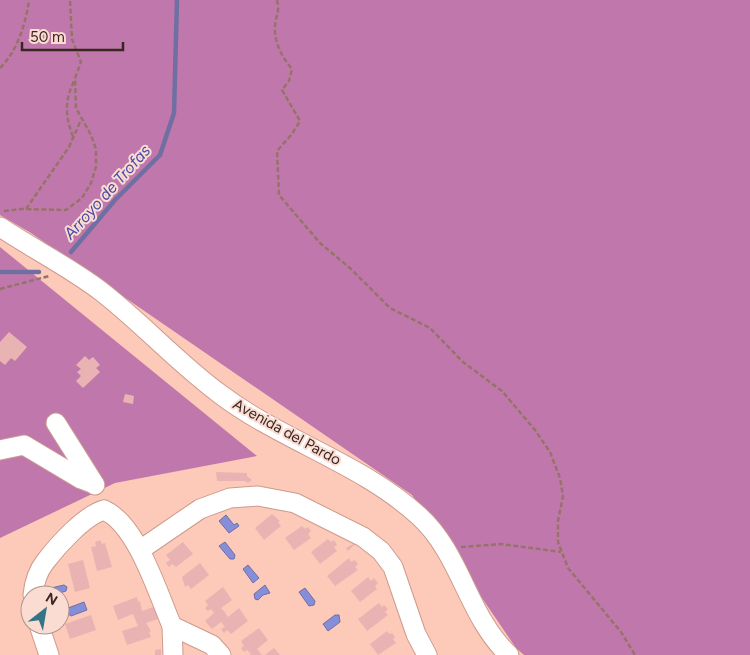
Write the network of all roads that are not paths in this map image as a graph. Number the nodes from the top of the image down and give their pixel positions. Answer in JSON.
{"nodes":[{"id":1,"x":0,"y":227,"type":"edge"},
{"id":2,"x":56,"y":423,"type":"dead end"},
{"id":3,"x":0,"y":450,"type":"edge"},
{"id":4,"x":94,"y":484,"type":"junction"},
{"id":5,"x":104,"y":510,"type":"junction"},
{"id":6,"x":140,"y":550,"type":"junction"},
{"id":7,"x":35,"y":585,"type":"edge"},
{"id":8,"x":172,"y":626,"type":"junction"},
{"id":9,"x":42,"y":635,"type":"edge"},
{"id":10,"x":49,"y":655,"type":"edge"},
{"id":11,"x":173,"y":655,"type":"edge"},
{"id":12,"x":221,"y":655,"type":"edge"},
{"id":13,"x":427,"y":655,"type":"edge"},
{"id":14,"x":509,"y":655,"type":"edge"}],
"edges":[{"from":1,"to":14,"type":"street","name":"Avenida del Pardo"},
{"from":2,"to":4,"type":"street"},
{"from":3,"to":4,"type":"street"},
{"from":4,"to":5,"type":"street"},
{"from":5,"to":6,"type":"street"},
{"from":5,"to":7,"type":"street"},
{"from":6,"to":8,"type":"street"},
{"from":6,"to":13,"type":"street"},
{"from":8,"to":11,"type":"street"},
{"from":8,"to":12,"type":"street"},
{"from":9,"to":10,"type":"street"}]}
